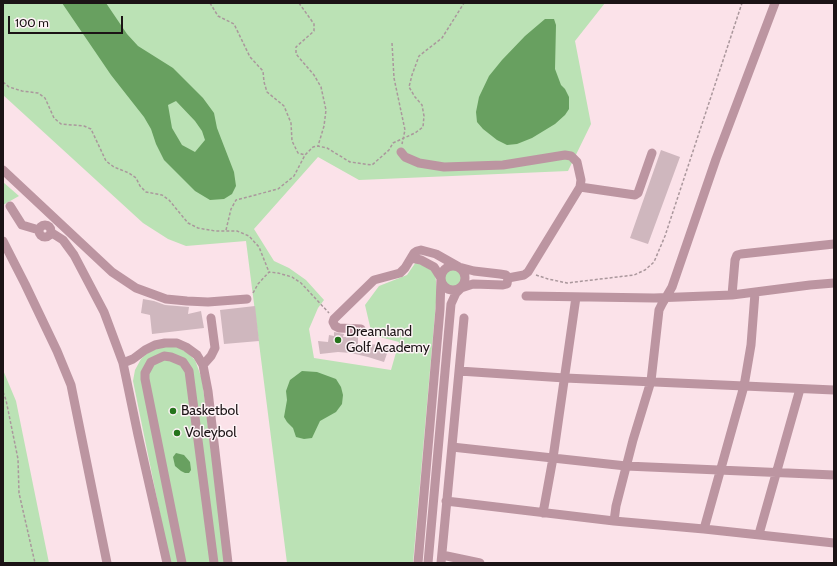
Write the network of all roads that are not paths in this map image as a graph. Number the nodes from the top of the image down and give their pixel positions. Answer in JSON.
{"nodes":[{"id":1,"x":775,"y":3,"type":"edge"},
{"id":2,"x":401,"y":152,"type":"road end"},
{"id":3,"x":652,"y":153,"type":"dead end"},
{"id":4,"x":3,"y":170,"type":"edge"},
{"id":5,"x":580,"y":187,"type":"junction"},
{"id":6,"x":10,"y":206,"type":"dead end"},
{"id":7,"x":3,"y":241,"type":"edge"},
{"id":8,"x":834,"y":244,"type":"edge"},
{"id":9,"x":411,"y":258,"type":"junction"},
{"id":10,"x":459,"y":266,"type":"junction"},
{"id":11,"x":441,"y":278,"type":"junction"},
{"id":12,"x":508,"y":278,"type":"junction"},
{"id":13,"x":834,"y":283,"type":"edge"},
{"id":14,"x":461,"y":288,"type":"junction"},
{"id":15,"x":755,"y":293,"type":"junction"},
{"id":16,"x":732,"y":295,"type":"junction"},
{"id":17,"x":526,"y":296,"type":"dead end"},
{"id":18,"x":576,"y":297,"type":"junction"},
{"id":19,"x":666,"y":297,"type":"junction"},
{"id":20,"x":249,"y":298,"type":"road end"},
{"id":21,"x":211,"y":318,"type":"dead end"},
{"id":22,"x":464,"y":318,"type":"dead end"},
{"id":23,"x":361,"y":329,"type":"dead end"},
{"id":24,"x":123,"y":363,"type":"junction"},
{"id":25,"x":203,"y":365,"type":"junction"},
{"id":26,"x":459,"y":371,"type":"junction"},
{"id":27,"x":565,"y":378,"type":"junction"},
{"id":28,"x":651,"y":382,"type":"junction"},
{"id":29,"x":744,"y":386,"type":"junction"},
{"id":30,"x":800,"y":389,"type":"junction"},
{"id":31,"x":834,"y":390,"type":"edge"},
{"id":32,"x":452,"y":447,"type":"junction"},
{"id":33,"x":553,"y":458,"type":"junction"},
{"id":34,"x":626,"y":466,"type":"junction"},
{"id":35,"x":720,"y":470,"type":"junction"},
{"id":36,"x":777,"y":473,"type":"junction"},
{"id":37,"x":834,"y":475,"type":"edge"},
{"id":38,"x":446,"y":501,"type":"junction"},
{"id":39,"x":543,"y":513,"type":"junction"},
{"id":40,"x":614,"y":521,"type":"junction"},
{"id":41,"x":704,"y":528,"type":"junction"},
{"id":42,"x":759,"y":534,"type":"junction"},
{"id":43,"x":834,"y":542,"type":"edge"},
{"id":44,"x":442,"y":559,"type":"edge"},
{"id":45,"x":107,"y":563,"type":"edge"},
{"id":46,"x":167,"y":563,"type":"edge"},
{"id":47,"x":182,"y":563,"type":"edge"},
{"id":48,"x":214,"y":563,"type":"edge"},
{"id":49,"x":228,"y":563,"type":"edge"},
{"id":50,"x":418,"y":563,"type":"edge"},
{"id":51,"x":428,"y":563,"type":"edge"},
{"id":52,"x":480,"y":563,"type":"edge"}],
"edges":[{"from":1,"to":19,"type":"street"},
{"from":2,"to":5,"type":"street"},
{"from":3,"to":5,"type":"street"},
{"from":4,"to":20,"type":"street"},
{"from":5,"to":12,"type":"street"},
{"from":6,"to":24,"type":"street"},
{"from":7,"to":45,"type":"street"},
{"from":8,"to":16,"type":"street"},
{"from":9,"to":10,"type":"street"},
{"from":9,"to":11,"type":"street"},
{"from":9,"to":23,"type":"street"},
{"from":10,"to":11,"type":"street"},
{"from":10,"to":12,"type":"street"},
{"from":10,"to":14,"type":"street"},
{"from":11,"to":14,"type":"street"},
{"from":11,"to":50,"type":"street"},
{"from":12,"to":14,"type":"street"},
{"from":13,"to":15,"type":"street"},
{"from":14,"to":51,"type":"street"},
{"from":15,"to":16,"type":"street"},
{"from":15,"to":29,"type":"street"},
{"from":16,"to":19,"type":"street"},
{"from":17,"to":18,"type":"street"},
{"from":18,"to":19,"type":"street"},
{"from":18,"to":27,"type":"street"},
{"from":19,"to":28,"type":"street"},
{"from":21,"to":25,"type":"street"},
{"from":22,"to":26,"type":"street"},
{"from":24,"to":25,"type":"street"},
{"from":24,"to":46,"type":"street"},
{"from":25,"to":49,"type":"street"},
{"from":26,"to":27,"type":"street"},
{"from":26,"to":32,"type":"street"},
{"from":27,"to":28,"type":"street"},
{"from":27,"to":33,"type":"street"},
{"from":28,"to":29,"type":"street"},
{"from":28,"to":34,"type":"street"},
{"from":29,"to":30,"type":"street"},
{"from":29,"to":35,"type":"street"},
{"from":30,"to":31,"type":"street"},
{"from":30,"to":36,"type":"street"},
{"from":32,"to":33,"type":"street"},
{"from":32,"to":38,"type":"street"},
{"from":33,"to":34,"type":"street"},
{"from":33,"to":39,"type":"street"},
{"from":34,"to":35,"type":"street"},
{"from":34,"to":40,"type":"street"},
{"from":35,"to":36,"type":"street"},
{"from":35,"to":41,"type":"street"},
{"from":36,"to":37,"type":"street"},
{"from":36,"to":42,"type":"street"},
{"from":38,"to":39,"type":"street"},
{"from":38,"to":44,"type":"street"},
{"from":39,"to":40,"type":"street"},
{"from":40,"to":41,"type":"street"},
{"from":41,"to":42,"type":"street"},
{"from":42,"to":43,"type":"street"},
{"from":44,"to":52,"type":"street"},
{"from":47,"to":48,"type":"street"}]}
